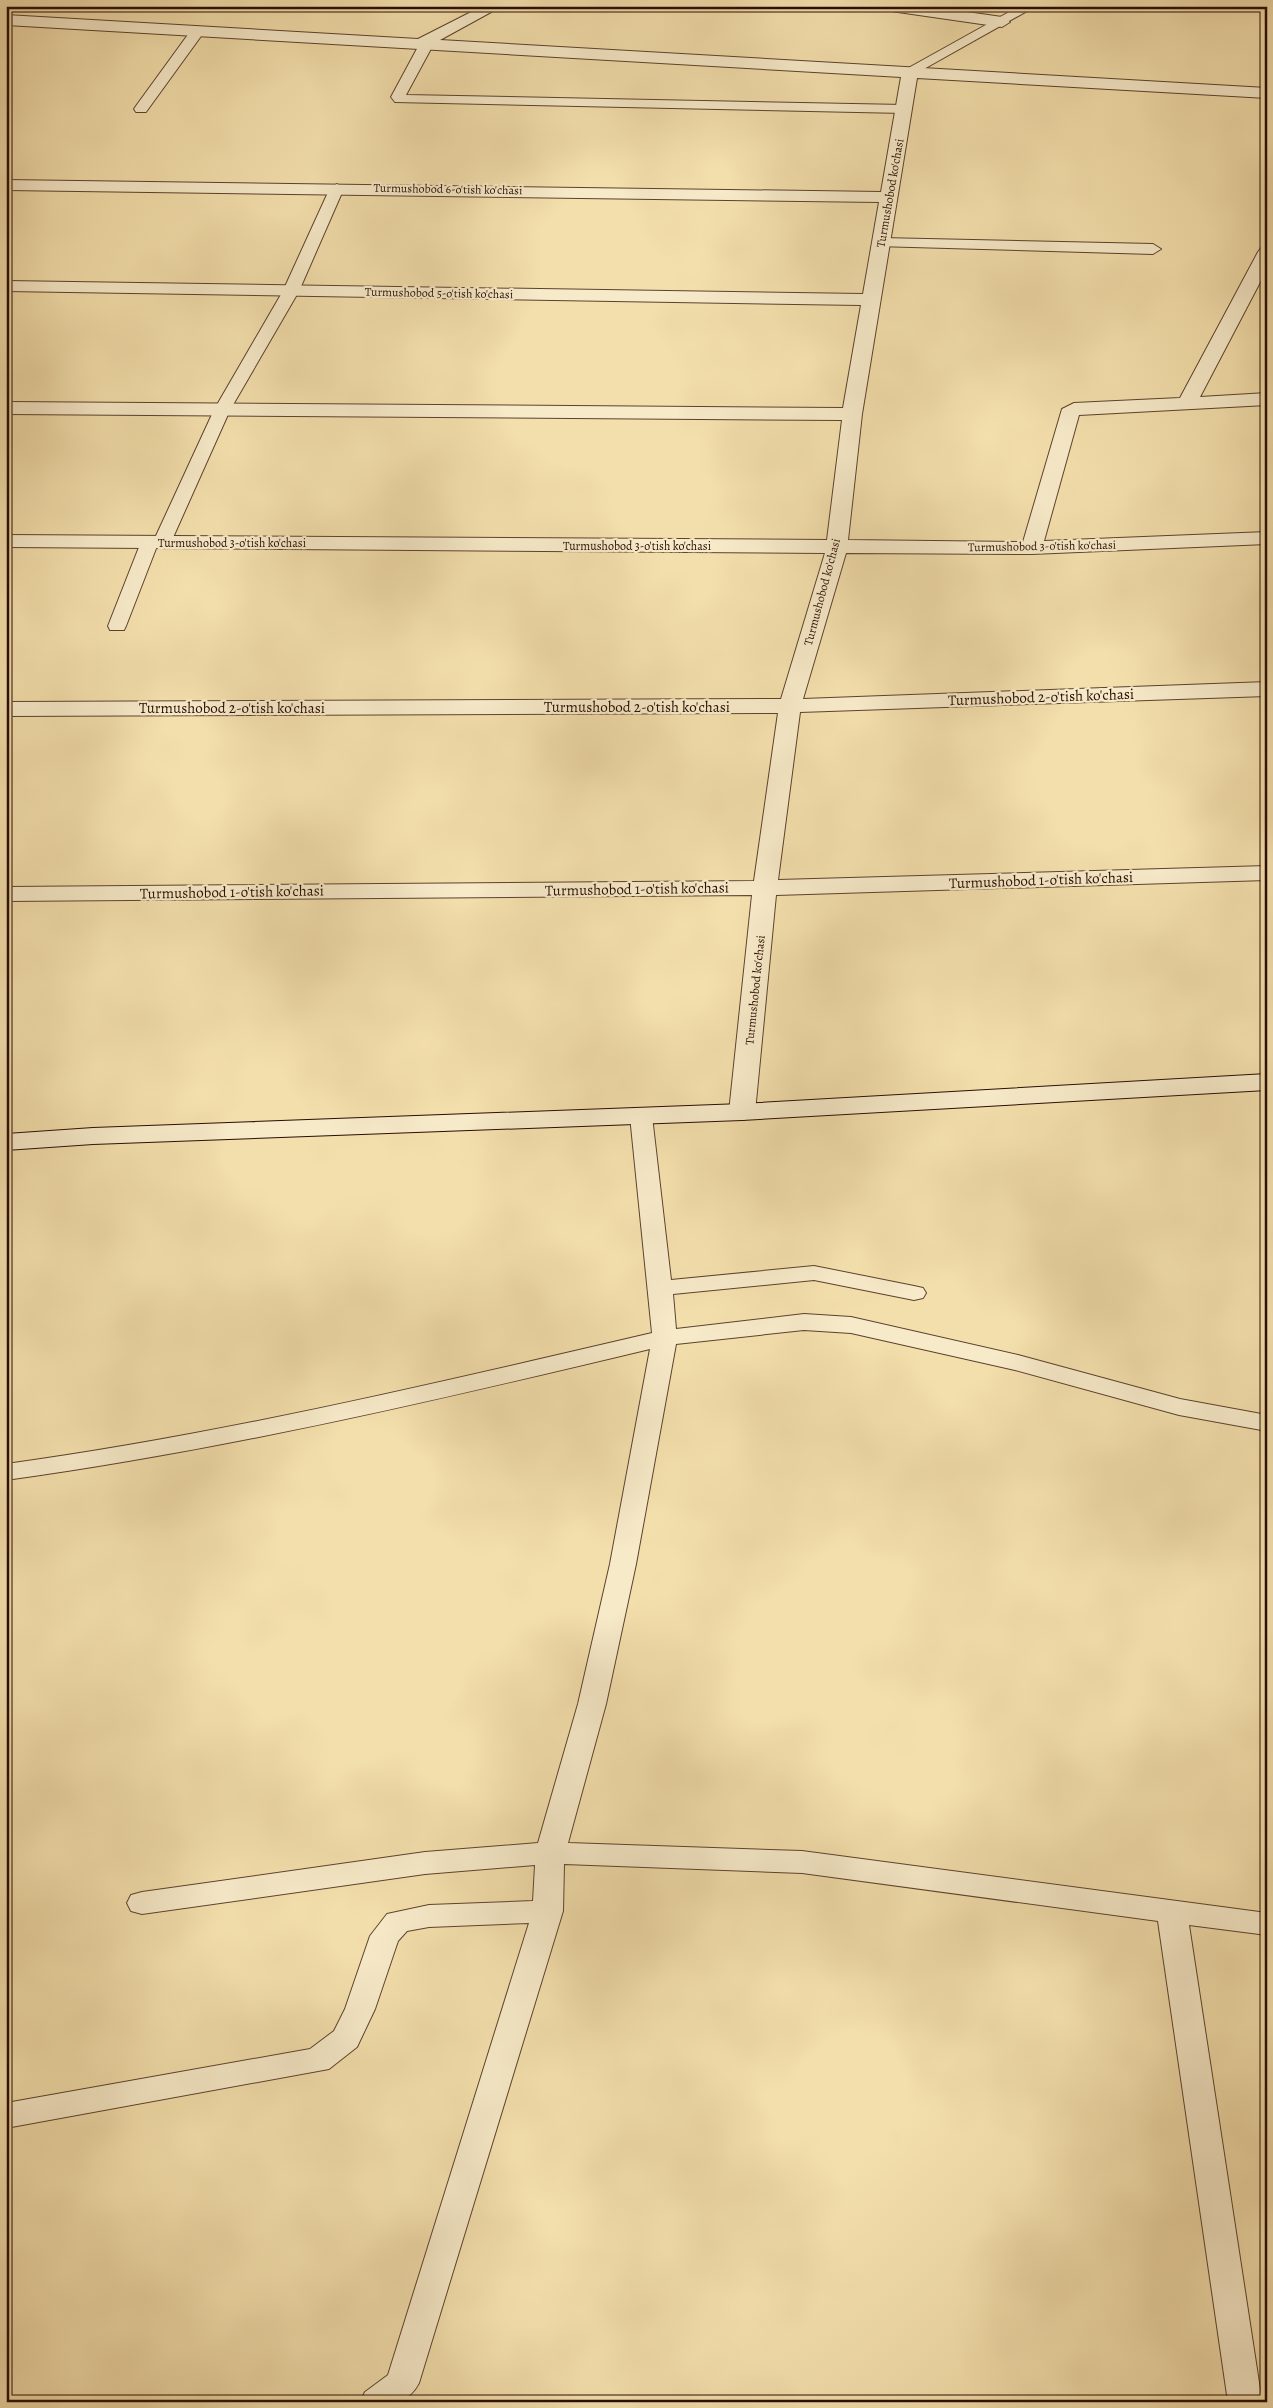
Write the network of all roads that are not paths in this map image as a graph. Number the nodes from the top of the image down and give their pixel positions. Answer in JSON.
{"nodes":[{"id":1,"x":496,"y":6,"type":"edge"},
{"id":2,"x":890,"y":6,"type":"edge"},
{"id":3,"x":1030,"y":6,"type":"edge"},
{"id":4,"x":6,"y":20,"type":"edge"},
{"id":5,"x":1002,"y":22,"type":"junction"},
{"id":6,"x":197,"y":32,"type":"junction"},
{"id":7,"x":423,"y":45,"type":"junction"},
{"id":8,"x":910,"y":72,"type":"junction"},
{"id":9,"x":1267,"y":92,"type":"edge"},
{"id":10,"x":904,"y":109,"type":"junction"},
{"id":11,"x":141,"y":110,"type":"dead end"},
{"id":12,"x":6,"y":185,"type":"edge"},
{"id":13,"x":336,"y":188,"type":"junction"},
{"id":14,"x":889,"y":197,"type":"junction"},
{"id":15,"x":881,"y":243,"type":"junction"},
{"id":16,"x":1153,"y":249,"type":"dead end"},
{"id":17,"x":1267,"y":252,"type":"edge"},
{"id":18,"x":6,"y":286,"type":"edge"},
{"id":19,"x":291,"y":291,"type":"junction"},
{"id":20,"x":872,"y":300,"type":"junction"},
{"id":21,"x":1267,"y":400,"type":"edge"},
{"id":22,"x":1187,"y":403,"type":"junction"},
{"id":23,"x":6,"y":408,"type":"edge"},
{"id":24,"x":222,"y":410,"type":"junction"},
{"id":25,"x":852,"y":414,"type":"junction"},
{"id":26,"x":1267,"y":538,"type":"edge"},
{"id":27,"x":6,"y":541,"type":"edge"},
{"id":28,"x":156,"y":542,"type":"junction"},
{"id":29,"x":837,"y":547,"type":"junction"},
{"id":30,"x":1032,"y":548,"type":"junction"},
{"id":31,"x":117,"y":626,"type":"dead end"},
{"id":32,"x":1267,"y":688,"type":"edge"},
{"id":33,"x":790,"y":706,"type":"junction"},
{"id":34,"x":6,"y":709,"type":"edge"},
{"id":35,"x":1267,"y":874,"type":"edge"},
{"id":36,"x":765,"y":888,"type":"junction"},
{"id":37,"x":6,"y":894,"type":"edge"},
{"id":38,"x":1267,"y":1082,"type":"edge"},
{"id":39,"x":742,"y":1112,"type":"junction"},
{"id":40,"x":641,"y":1116,"type":"junction"},
{"id":41,"x":6,"y":1142,"type":"edge"},
{"id":42,"x":660,"y":1288,"type":"junction"},
{"id":43,"x":914,"y":1293,"type":"dead end"},
{"id":44,"x":665,"y":1338,"type":"junction"},
{"id":45,"x":1267,"y":1423,"type":"edge"},
{"id":46,"x":6,"y":1472,"type":"edge"},
{"id":47,"x":550,"y":1853,"type":"junction"},
{"id":48,"x":142,"y":1903,"type":"dead end"},
{"id":49,"x":548,"y":1911,"type":"junction"},
{"id":50,"x":1172,"y":1911,"type":"junction"},
{"id":51,"x":1267,"y":1924,"type":"edge"},
{"id":52,"x":6,"y":2116,"type":"edge"},
{"id":53,"x":377,"y":2402,"type":"edge"},
{"id":54,"x":1245,"y":2402,"type":"edge"}],
"edges":[{"from":1,"to":7,"type":"street"},
{"from":2,"to":5,"type":"street"},
{"from":3,"to":5,"type":"lane"},
{"from":4,"to":6,"type":"street"},
{"from":5,"to":8,"type":"lane"},
{"from":6,"to":7,"type":"street"},
{"from":6,"to":11,"type":"lane"},
{"from":7,"to":8,"type":"street"},
{"from":7,"to":10,"type":"lane"},
{"from":8,"to":9,"type":"street"},
{"from":8,"to":10,"type":"street","name":"Turmushobod ko'chasi"},
{"from":10,"to":14,"type":"street","name":"Turmushobod ko'chasi"},
{"from":12,"to":13,"type":"street","name":"Turmushobod 6-o'tish ko'chasi"},
{"from":13,"to":14,"type":"street","name":"Turmushobod 6-o'tish ko'chasi"},
{"from":13,"to":19,"type":"lane"},
{"from":14,"to":15,"type":"street","name":"Turmushobod ko'chasi"},
{"from":15,"to":16,"type":"lane"},
{"from":15,"to":20,"type":"street","name":"Turmushobod ko'chasi"},
{"from":17,"to":22,"type":"street"},
{"from":18,"to":19,"type":"street","name":"Turmushobod 5-o'tish ko'chasi"},
{"from":19,"to":20,"type":"street","name":"Turmushobod 5-o'tish ko'chasi"},
{"from":19,"to":24,"type":"lane"},
{"from":20,"to":25,"type":"street","name":"Turmushobod ko'chasi"},
{"from":21,"to":22,"type":"street"},
{"from":22,"to":30,"type":"street"},
{"from":23,"to":24,"type":"street"},
{"from":24,"to":25,"type":"street"},
{"from":24,"to":28,"type":"lane"},
{"from":25,"to":29,"type":"street","name":"Turmushobod ko'chasi"},
{"from":26,"to":30,"type":"street","name":"Turmushobod 3-o'tish ko'chasi"},
{"from":27,"to":28,"type":"street","name":"Turmushobod 3-o'tish ko'chasi"},
{"from":28,"to":29,"type":"street","name":"Turmushobod 3-o'tish ko'chasi"},
{"from":28,"to":31,"type":"lane"},
{"from":29,"to":30,"type":"street","name":"Turmushobod 3-o'tish ko'chasi"},
{"from":29,"to":33,"type":"street","name":"Turmushobod ko'chasi"},
{"from":32,"to":33,"type":"street","name":"Turmushobod 2-o'tish ko'chasi"},
{"from":33,"to":34,"type":"street","name":"Turmushobod 2-o'tish ko'chasi"},
{"from":33,"to":36,"type":"street","name":"Turmushobod ko'chasi"},
{"from":35,"to":36,"type":"street","name":"Turmushobod 1-o'tish ko'chasi"},
{"from":36,"to":37,"type":"street","name":"Turmushobod 1-o'tish ko'chasi"},
{"from":36,"to":39,"type":"street","name":"Turmushobod ko'chasi"},
{"from":38,"to":39,"type":"street"},
{"from":39,"to":40,"type":"street"},
{"from":40,"to":41,"type":"street"},
{"from":40,"to":42,"type":"lane"},
{"from":42,"to":43,"type":"lane"},
{"from":42,"to":44,"type":"lane"},
{"from":44,"to":45,"type":"lane"},
{"from":44,"to":46,"type":"lane"},
{"from":44,"to":47,"type":"lane"},
{"from":47,"to":48,"type":"lane"},
{"from":47,"to":49,"type":"lane"},
{"from":47,"to":50,"type":"lane"},
{"from":49,"to":52,"type":"lane"},
{"from":49,"to":53,"type":"lane"},
{"from":50,"to":51,"type":"lane"},
{"from":50,"to":54,"type":"lane"}]}
